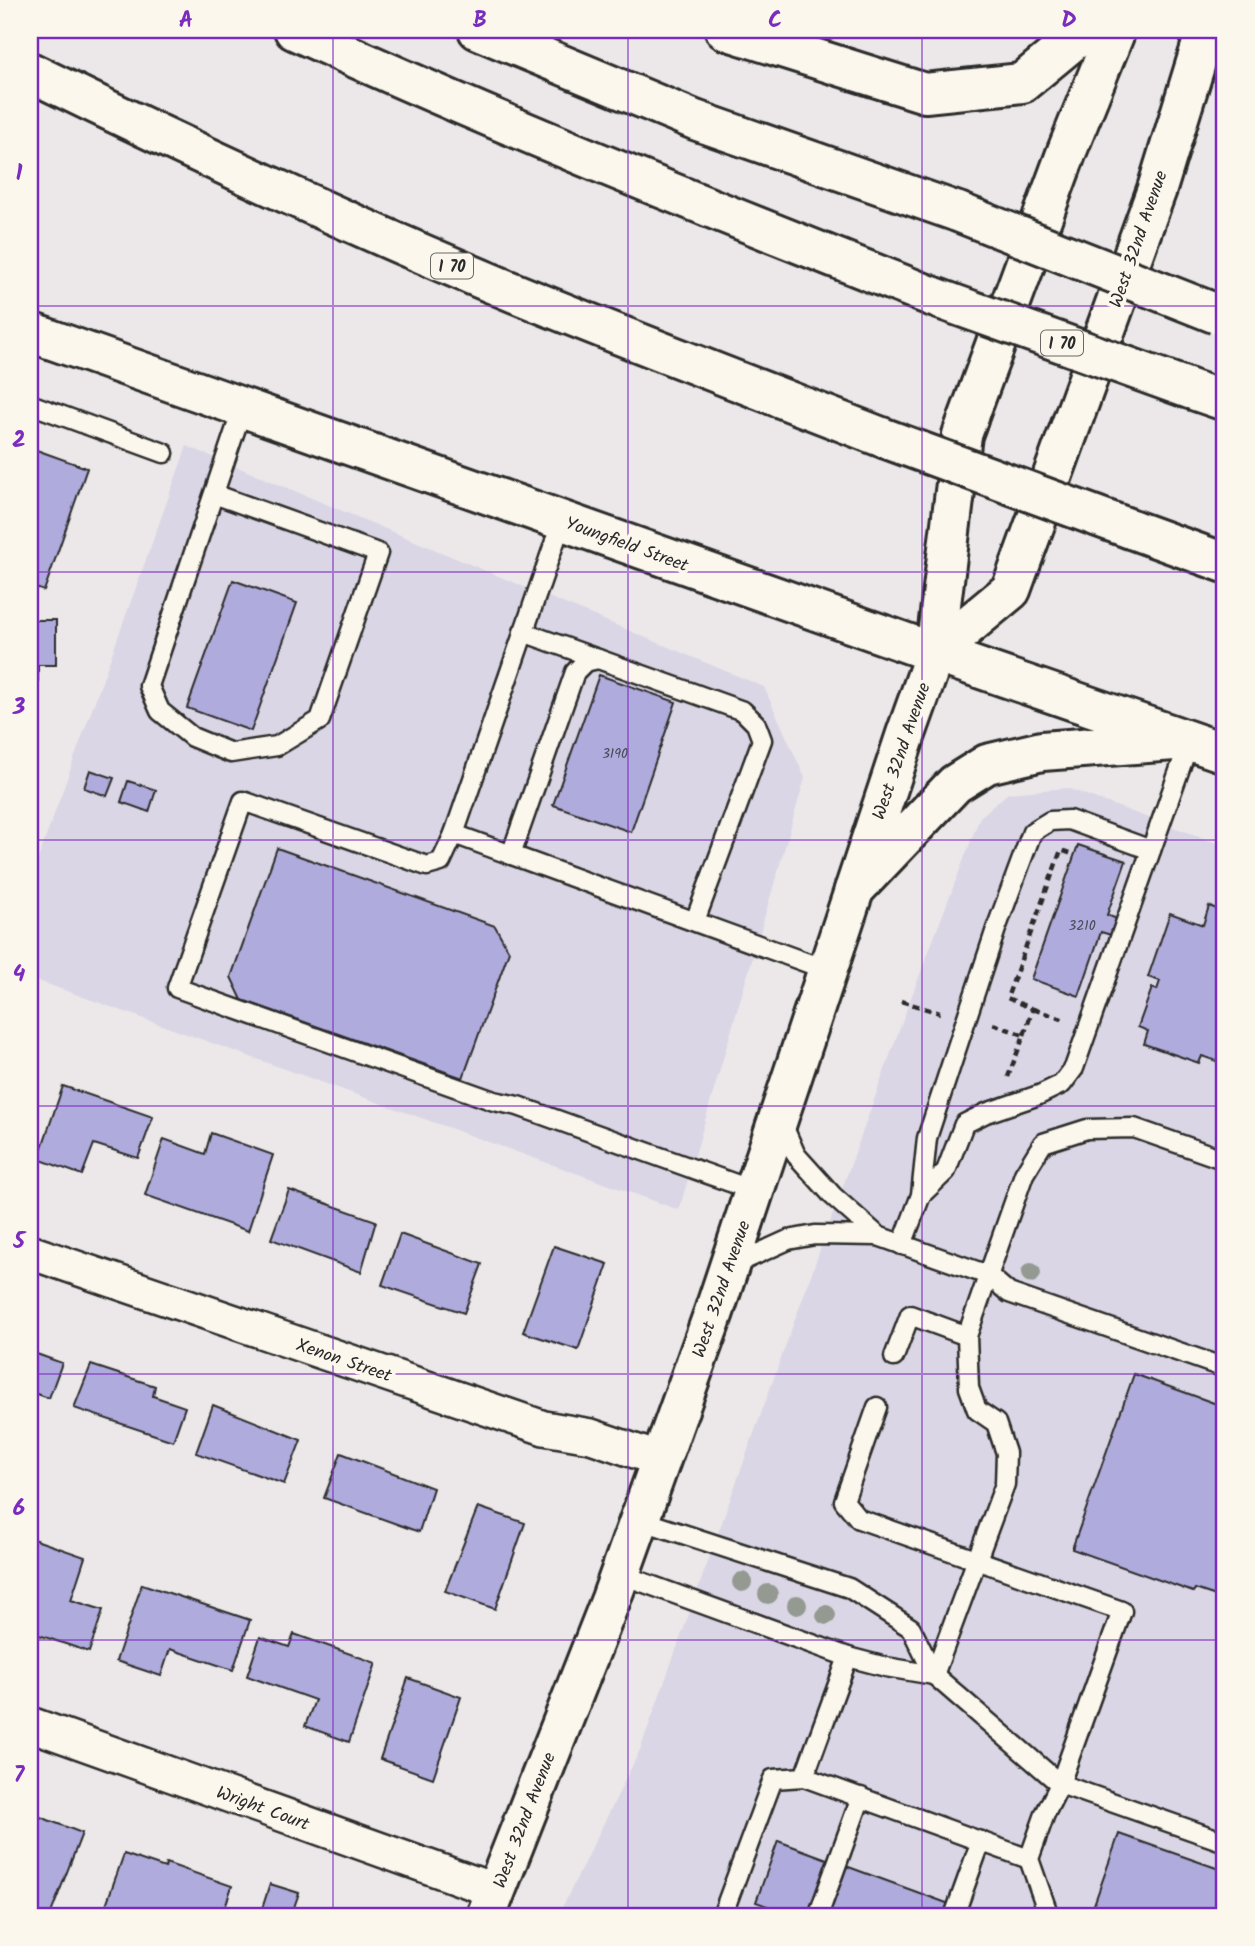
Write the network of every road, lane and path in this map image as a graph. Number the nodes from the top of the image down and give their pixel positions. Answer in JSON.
{"nodes":[{"id":1,"x":294,"y":30,"type":"edge"},
{"id":2,"x":478,"y":30,"type":"edge"},
{"id":3,"x":725,"y":30,"type":"edge"},
{"id":4,"x":1078,"y":30,"type":"edge"},
{"id":5,"x":1116,"y":30,"type":"edge"},
{"id":6,"x":1206,"y":30,"type":"edge"},
{"id":7,"x":30,"y":72,"type":"edge"},
{"id":8,"x":1221,"y":315,"type":"edge"},
{"id":9,"x":30,"y":332,"type":"edge"},
{"id":10,"x":1208,"y":395,"type":"edge"},
{"id":11,"x":30,"y":404,"type":"edge"},
{"id":12,"x":243,"y":407,"type":"junction"},
{"id":13,"x":164,"y":453,"type":"dead end"},
{"id":14,"x":214,"y":494,"type":"junction"},
{"id":15,"x":562,"y":521,"type":"junction"},
{"id":16,"x":1225,"y":563,"type":"edge"},
{"id":17,"x":523,"y":632,"type":"junction"},
{"id":18,"x":935,"y":653,"type":"junction"},
{"id":19,"x":598,"y":659,"type":"junction"},
{"id":20,"x":1190,"y":740,"type":"junction"},
{"id":21,"x":1225,"y":753,"type":"edge"},
{"id":22,"x":454,"y":834,"type":"junction"},
{"id":23,"x":1151,"y":850,"type":"junction"},
{"id":24,"x":511,"y":855,"type":"junction"},
{"id":25,"x":1075,"y":855,"type":"dead end"},
{"id":26,"x":854,"y":890,"type":"junction"},
{"id":27,"x":695,"y":921,"type":"junction"},
{"id":28,"x":827,"y":970,"type":"junction"},
{"id":29,"x":1024,"y":1035,"type":"dead end"},
{"id":30,"x":779,"y":1116,"type":"junction"},
{"id":31,"x":1225,"y":1160,"type":"edge"},
{"id":32,"x":755,"y":1191,"type":"junction"},
{"id":33,"x":921,"y":1195,"type":"junction"},
{"id":34,"x":878,"y":1236,"type":"junction"},
{"id":35,"x":902,"y":1245,"type":"junction"},
{"id":36,"x":30,"y":1252,"type":"edge"},
{"id":37,"x":730,"y":1266,"type":"junction"},
{"id":38,"x":988,"y":1275,"type":"junction"},
{"id":39,"x":967,"y":1336,"type":"junction"},
{"id":40,"x":894,"y":1357,"type":"dead end"},
{"id":41,"x":1225,"y":1368,"type":"edge"},
{"id":42,"x":877,"y":1407,"type":"dead end"},
{"id":43,"x":660,"y":1460,"type":"junction"},
{"id":44,"x":640,"y":1520,"type":"junction"},
{"id":45,"x":978,"y":1559,"type":"junction"},
{"id":46,"x":620,"y":1574,"type":"junction"},
{"id":47,"x":848,"y":1657,"type":"junction"},
{"id":48,"x":934,"y":1675,"type":"junction"},
{"id":49,"x":30,"y":1724,"type":"edge"},
{"id":50,"x":804,"y":1777,"type":"junction"},
{"id":51,"x":1060,"y":1784,"type":"junction"},
{"id":52,"x":861,"y":1797,"type":"junction"},
{"id":53,"x":981,"y":1841,"type":"junction"},
{"id":54,"x":1225,"y":1842,"type":"edge"},
{"id":55,"x":1029,"y":1859,"type":"junction"},
{"id":56,"x":491,"y":1904,"type":"edge"},
{"id":57,"x":722,"y":1916,"type":"edge"},
{"id":58,"x":818,"y":1916,"type":"edge"},
{"id":59,"x":954,"y":1916,"type":"edge"},
{"id":60,"x":1049,"y":1916,"type":"edge"}],
"edges":[{"from":1,"to":10,"type":"main road","number":"I 70","bridge":true},
{"from":2,"to":8,"type":"main road","bridge":true},
{"from":3,"to":4,"type":"main road"},
{"from":5,"to":18,"type":"main road","name":"West 32nd Avenue"},
{"from":6,"to":18,"type":"main road","name":"West 32nd Avenue"},
{"from":7,"to":16,"type":"main road","number":"I 70","bridge":true},
{"from":9,"to":12,"type":"main road","name":"Youngfield Street"},
{"from":11,"to":13,"type":"lane"},
{"from":12,"to":14,"type":"lane"},
{"from":12,"to":15,"type":"main road","name":"Youngfield Street"},
{"from":14,"to":14,"type":"lane"},
{"from":15,"to":17,"type":"lane"},
{"from":15,"to":18,"type":"main road","name":"Youngfield Street"},
{"from":17,"to":19,"type":"lane"},
{"from":17,"to":22,"type":"lane"},
{"from":18,"to":20,"type":"main road","name":"Youngfield Street"},
{"from":18,"to":26,"type":"main road","name":"West 32nd Avenue"},
{"from":19,"to":24,"type":"lane"},
{"from":19,"to":27,"type":"lane"},
{"from":20,"to":21,"type":"main road","name":"Youngfield Street"},
{"from":20,"to":23,"type":"lane"},
{"from":20,"to":26,"type":"main road"},
{"from":22,"to":24,"type":"lane"},
{"from":22,"to":32,"type":"lane"},
{"from":23,"to":33,"type":"lane"},
{"from":23,"to":33,"type":"lane"},
{"from":24,"to":27,"type":"lane"},
{"from":25,"to":29,"type":"path"},
{"from":26,"to":28,"type":"main road","name":"West 32nd Avenue"},
{"from":27,"to":28,"type":"lane"},
{"from":28,"to":30,"type":"main road","name":"West 32nd Avenue"},
{"from":30,"to":32,"type":"main road","name":"West 32nd Avenue"},
{"from":30,"to":34,"type":"lane"},
{"from":31,"to":38,"type":"lane"},
{"from":32,"to":37,"type":"main road","name":"West 32nd Avenue"},
{"from":33,"to":35,"type":"lane"},
{"from":34,"to":35,"type":"lane"},
{"from":34,"to":37,"type":"lane"},
{"from":35,"to":38,"type":"lane"},
{"from":36,"to":43,"type":"street","name":"Xenon Street"},
{"from":37,"to":43,"type":"main road","name":"West 32nd Avenue"},
{"from":38,"to":39,"type":"lane"},
{"from":38,"to":41,"type":"lane"},
{"from":39,"to":40,"type":"lane"},
{"from":39,"to":45,"type":"lane"},
{"from":42,"to":45,"type":"lane"},
{"from":43,"to":44,"type":"main road","name":"West 32nd Avenue"},
{"from":44,"to":46,"type":"main road","name":"West 32nd Avenue"},
{"from":44,"to":48,"type":"lane"},
{"from":45,"to":48,"type":"lane"},
{"from":45,"to":51,"type":"lane"},
{"from":46,"to":47,"type":"lane"},
{"from":46,"to":56,"type":"main road","name":"West 32nd Avenue"},
{"from":47,"to":48,"type":"lane"},
{"from":47,"to":50,"type":"lane"},
{"from":48,"to":51,"type":"lane"},
{"from":49,"to":56,"type":"street","name":"Wright Court"},
{"from":50,"to":52,"type":"lane"},
{"from":50,"to":57,"type":"lane"},
{"from":51,"to":54,"type":"lane"},
{"from":51,"to":55,"type":"lane"},
{"from":52,"to":53,"type":"lane"},
{"from":52,"to":58,"type":"lane"},
{"from":53,"to":55,"type":"lane"},
{"from":53,"to":59,"type":"lane"},
{"from":55,"to":60,"type":"lane"}]}
